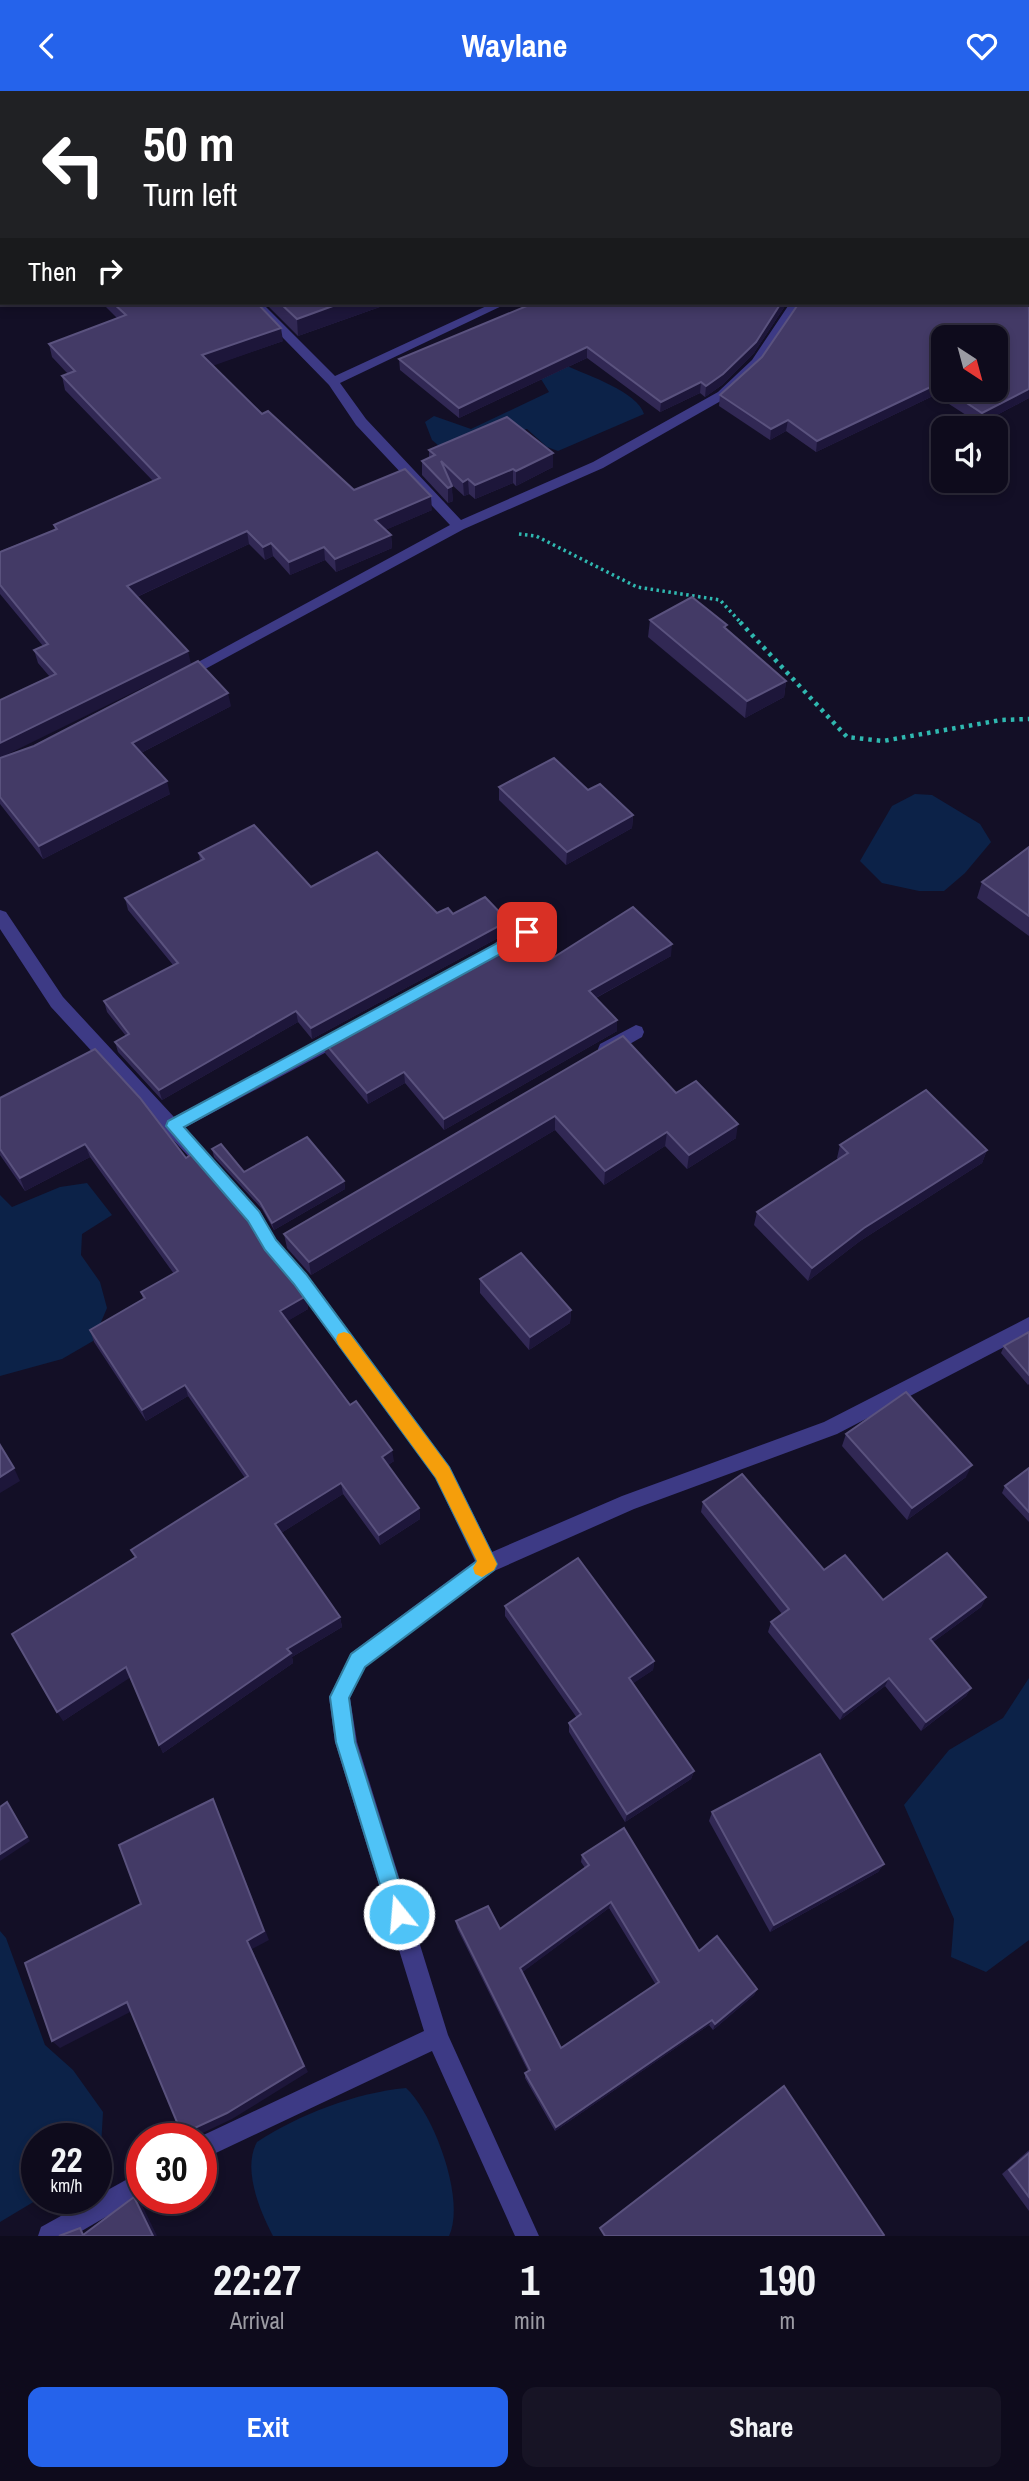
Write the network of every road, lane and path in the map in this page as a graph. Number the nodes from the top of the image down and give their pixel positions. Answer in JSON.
{"nodes":[{"id":1,"x":257,"y":305,"type":"edge"},
{"id":2,"x":498,"y":305,"type":"edge"},
{"id":3,"x":795,"y":305,"type":"edge"},
{"id":4,"x":332,"y":382,"type":"junction"},
{"id":5,"x":459,"y":526,"type":"junction"},
{"id":6,"x":166,"y":684,"type":"edge"},
{"id":7,"x":1029,"y":719,"type":"edge"},
{"id":8,"x":0,"y":916,"type":"edge"},
{"id":9,"x":527,"y":932,"type":"dead end"},
{"id":10,"x":483,"y":957,"type":"edge"},
{"id":11,"x":356,"y":1027,"type":"edge"},
{"id":12,"x":636,"y":1032,"type":"dead end"},
{"id":13,"x":591,"y":1057,"type":"edge"},
{"id":14,"x":173,"y":1126,"type":"junction"},
{"id":15,"x":1029,"y":1325,"type":"edge"},
{"id":16,"x":488,"y":1564,"type":"junction"},
{"id":17,"x":438,"y":2037,"type":"junction"},
{"id":18,"x":217,"y":2141,"type":"edge"},
{"id":19,"x":126,"y":2192,"type":"edge"},
{"id":20,"x":50,"y":2236,"type":"edge"},
{"id":21,"x":527,"y":2236,"type":"edge"}],
"edges":[{"from":1,"to":4,"type":"street"},
{"from":2,"to":4,"type":"street"},
{"from":3,"to":5,"type":"street"},
{"from":4,"to":5,"type":"street"},
{"from":5,"to":6,"type":"street"},
{"from":5,"to":7,"type":"path"},
{"from":8,"to":14,"type":"street"},
{"from":9,"to":10,"type":"street"},
{"from":11,"to":14,"type":"street"},
{"from":12,"to":13,"type":"street"},
{"from":14,"to":16,"type":"street"},
{"from":15,"to":16,"type":"street"},
{"from":16,"to":17,"type":"street"},
{"from":17,"to":18,"type":"street"},
{"from":17,"to":21,"type":"street"},
{"from":19,"to":20,"type":"street"}]}
